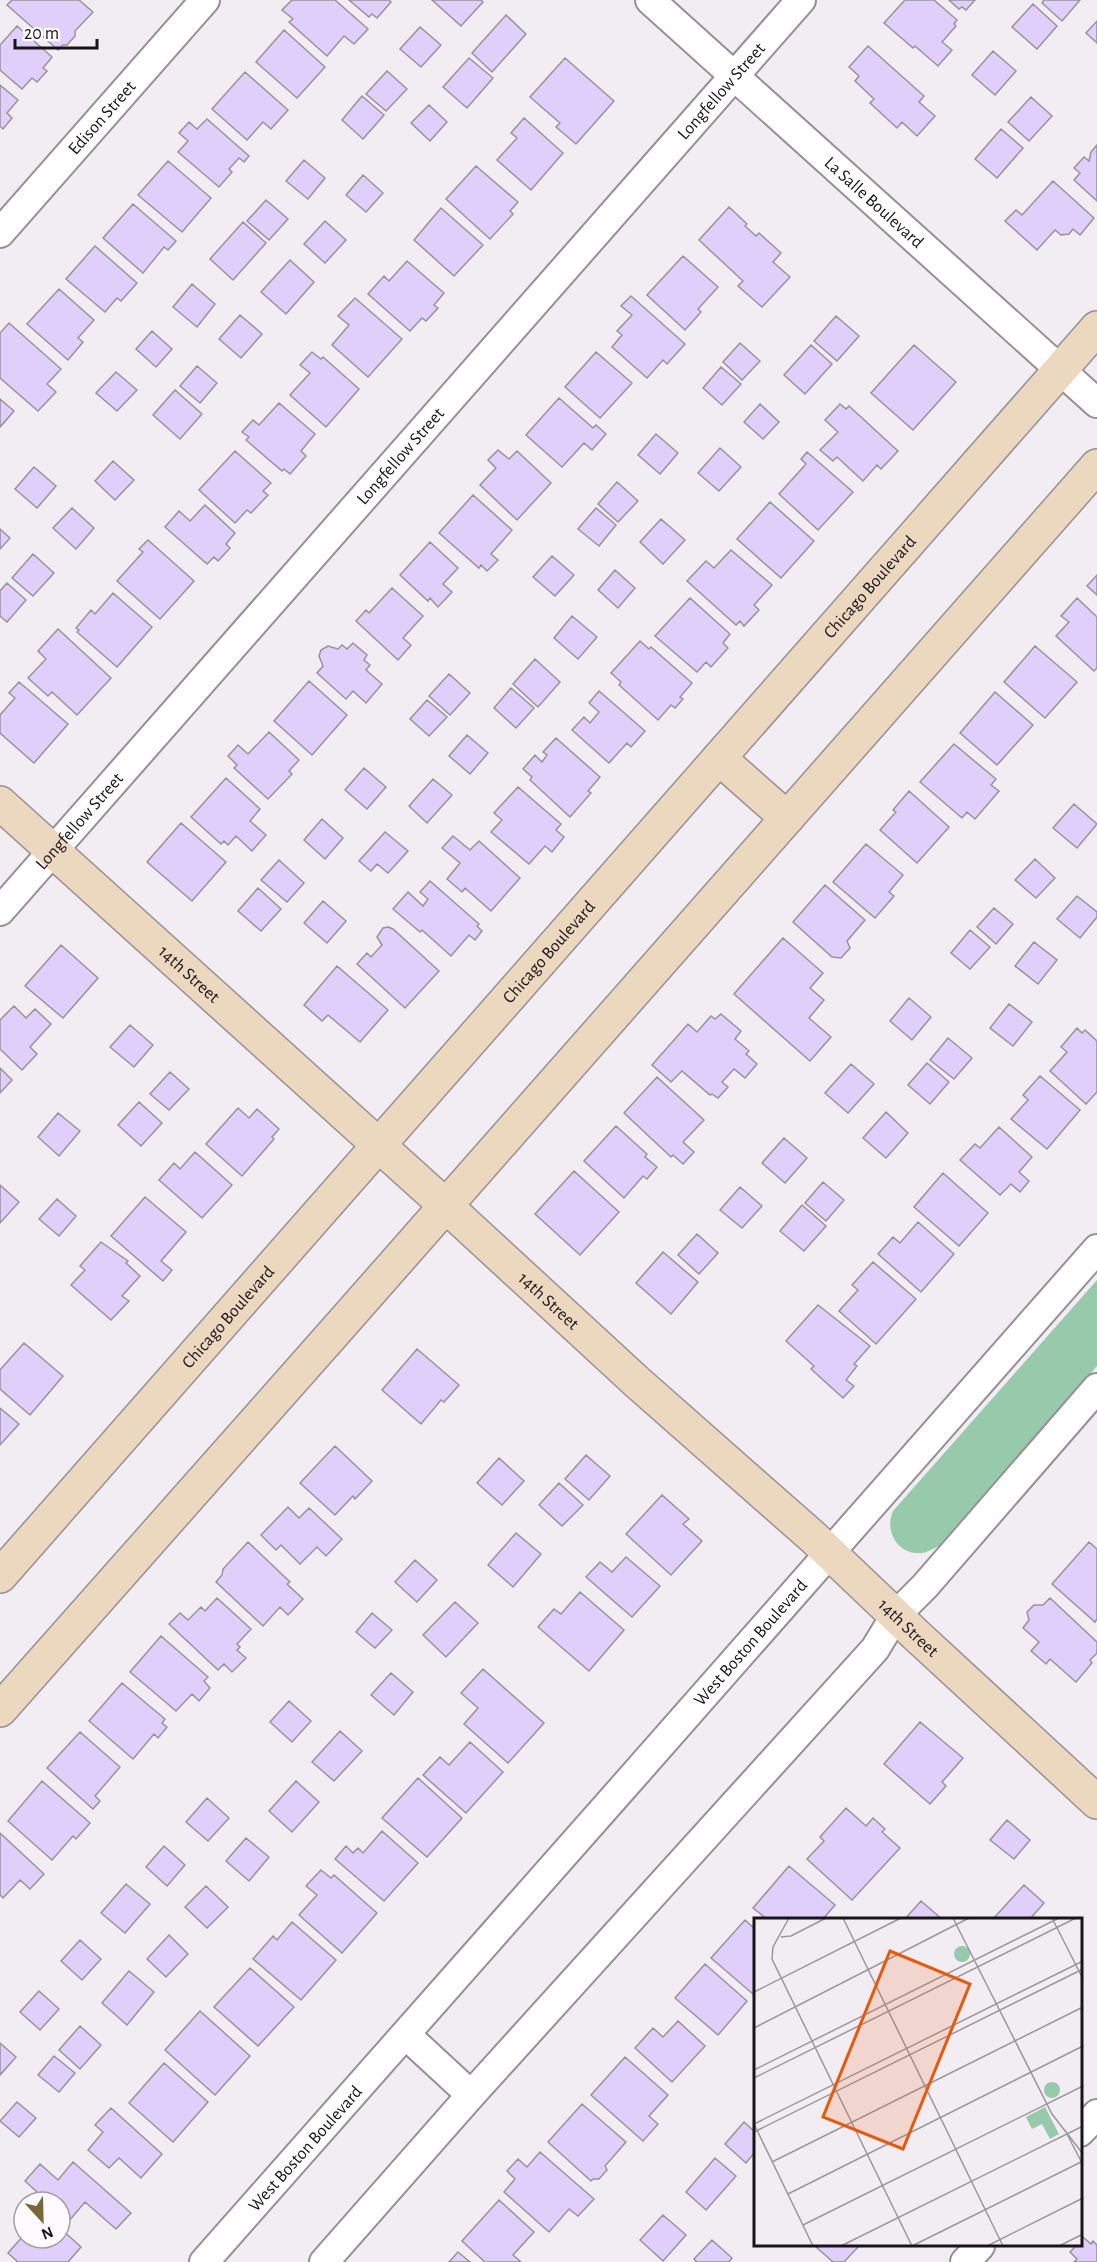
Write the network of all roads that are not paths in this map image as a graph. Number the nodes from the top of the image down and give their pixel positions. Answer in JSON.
{"nodes":[{"id":1,"x":205,"y":0,"type":"edge"},
{"id":2,"x":650,"y":0,"type":"edge"},
{"id":3,"x":801,"y":0,"type":"edge"},
{"id":4,"x":733,"y":76,"type":"junction"},
{"id":5,"x":0,"y":233,"type":"edge"},
{"id":6,"x":1097,"y":328,"type":"edge"},
{"id":7,"x":1060,"y":368,"type":"junction"},
{"id":8,"x":1097,"y":403,"type":"edge"},
{"id":9,"x":1097,"y":466,"type":"edge"},
{"id":10,"x":719,"y":758,"type":"junction"},
{"id":11,"x":0,"y":803,"type":"edge"},
{"id":12,"x":787,"y":818,"type":"junction"},
{"id":13,"x":53,"y":850,"type":"junction"},
{"id":14,"x":0,"y":911,"type":"edge"},
{"id":15,"x":379,"y":1145,"type":"junction"},
{"id":16,"x":446,"y":1206,"type":"junction"},
{"id":17,"x":1097,"y":1249,"type":"edge"},
{"id":18,"x":1097,"y":1389,"type":"edge"},
{"id":19,"x":829,"y":1553,"type":"junction"},
{"id":20,"x":0,"y":1576,"type":"edge"},
{"id":21,"x":895,"y":1616,"type":"junction"},
{"id":22,"x":6,"y":1690,"type":"edge"},
{"id":23,"x":1097,"y":1802,"type":"edge"},
{"id":24,"x":406,"y":2035,"type":"junction"},
{"id":25,"x":471,"y":2095,"type":"junction"},
{"id":26,"x":1097,"y":2114,"type":"edge"},
{"id":27,"x":1082,"y":2130,"type":"edge"},
{"id":28,"x":979,"y":2247,"type":"edge"},
{"id":29,"x":204,"y":2262,"type":"edge"},
{"id":30,"x":324,"y":2262,"type":"edge"},
{"id":31,"x":966,"y":2262,"type":"edge"}],
"edges":[{"from":1,"to":5,"type":"street","name":"Edison Street"},
{"from":2,"to":4,"type":"street","name":"La Salle Boulevard"},
{"from":3,"to":4,"type":"street","name":"Longfellow Street"},
{"from":4,"to":7,"type":"street","name":"La Salle Boulevard"},
{"from":4,"to":13,"type":"street","name":"Longfellow Street"},
{"from":6,"to":7,"type":"street","name":"Chicago Boulevard"},
{"from":7,"to":8,"type":"street","name":"La Salle Boulevard"},
{"from":7,"to":10,"type":"street","name":"Chicago Boulevard"},
{"from":9,"to":12,"type":"street"},
{"from":10,"to":12,"type":"street"},
{"from":10,"to":15,"type":"street","name":"Chicago Boulevard"},
{"from":11,"to":13,"type":"street","name":"14th Street"},
{"from":12,"to":16,"type":"street"},
{"from":13,"to":14,"type":"street","name":"Longfellow Street"},
{"from":13,"to":15,"type":"street","name":"14th Street"},
{"from":15,"to":16,"type":"street","name":"14th Street"},
{"from":15,"to":20,"type":"street","name":"Chicago Boulevard"},
{"from":16,"to":19,"type":"street","name":"14th Street"},
{"from":16,"to":22,"type":"street"},
{"from":17,"to":19,"type":"street","name":"West Boston Boulevard"},
{"from":18,"to":21,"type":"street"},
{"from":19,"to":21,"type":"street","name":"14th Street"},
{"from":19,"to":24,"type":"street","name":"West Boston Boulevard"},
{"from":21,"to":23,"type":"street","name":"14th Street"},
{"from":21,"to":25,"type":"street"},
{"from":24,"to":25,"type":"street"},
{"from":24,"to":29,"type":"street","name":"West Boston Boulevard"},
{"from":25,"to":30,"type":"street"},
{"from":26,"to":27,"type":"street"},
{"from":28,"to":31,"type":"street"}]}
